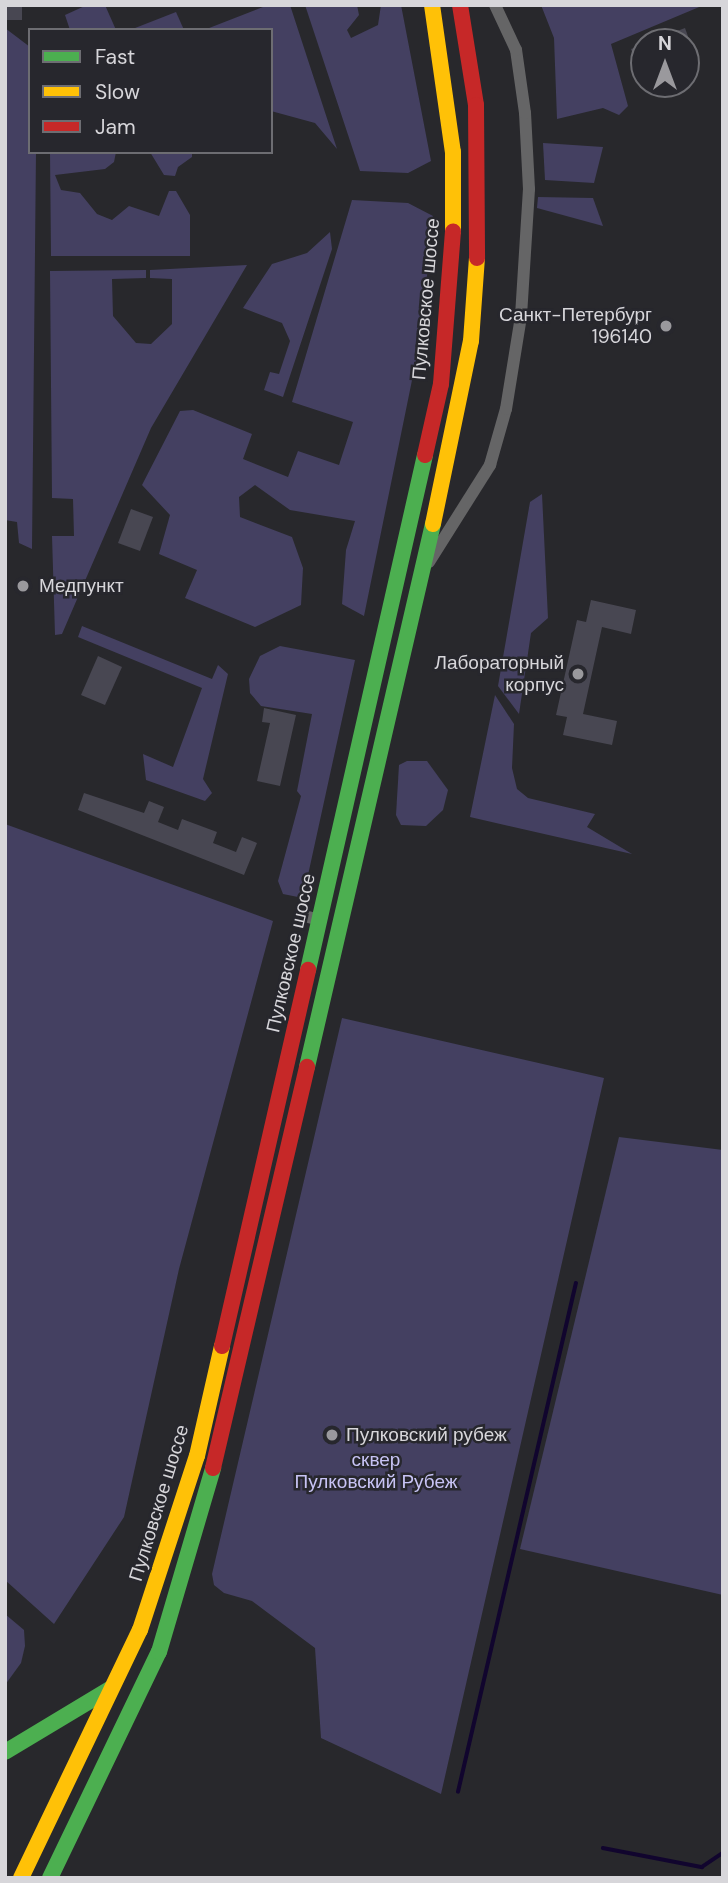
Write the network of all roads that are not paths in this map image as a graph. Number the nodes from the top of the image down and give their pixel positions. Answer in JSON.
{"nodes":[{"id":1,"x":432,"y":5,"type":"edge"},
{"id":2,"x":460,"y":5,"type":"edge"},
{"id":3,"x":495,"y":5,"type":"edge"},
{"id":4,"x":424,"y":567,"type":"junction"},
{"id":5,"x":301,"y":915,"type":"dead end"},
{"id":6,"x":320,"y":920,"type":"junction"},
{"id":7,"x":117,"y":1683,"type":"junction"},
{"id":8,"x":5,"y":1752,"type":"edge"},
{"id":9,"x":21,"y":1878,"type":"edge"},
{"id":10,"x":50,"y":1878,"type":"edge"}],
"edges":[{"from":1,"to":6,"type":"main road","name":"Пулковское шоссе"},
{"from":2,"to":4,"type":"main road"},
{"from":3,"to":4,"type":"street"},
{"from":4,"to":10,"type":"main road"},
{"from":5,"to":6,"type":"street"},
{"from":6,"to":7,"type":"main road","name":"Пулковское шоссе"},
{"from":7,"to":8,"type":"main road"},
{"from":7,"to":9,"type":"main road","name":"Пулковское шоссе"}]}
